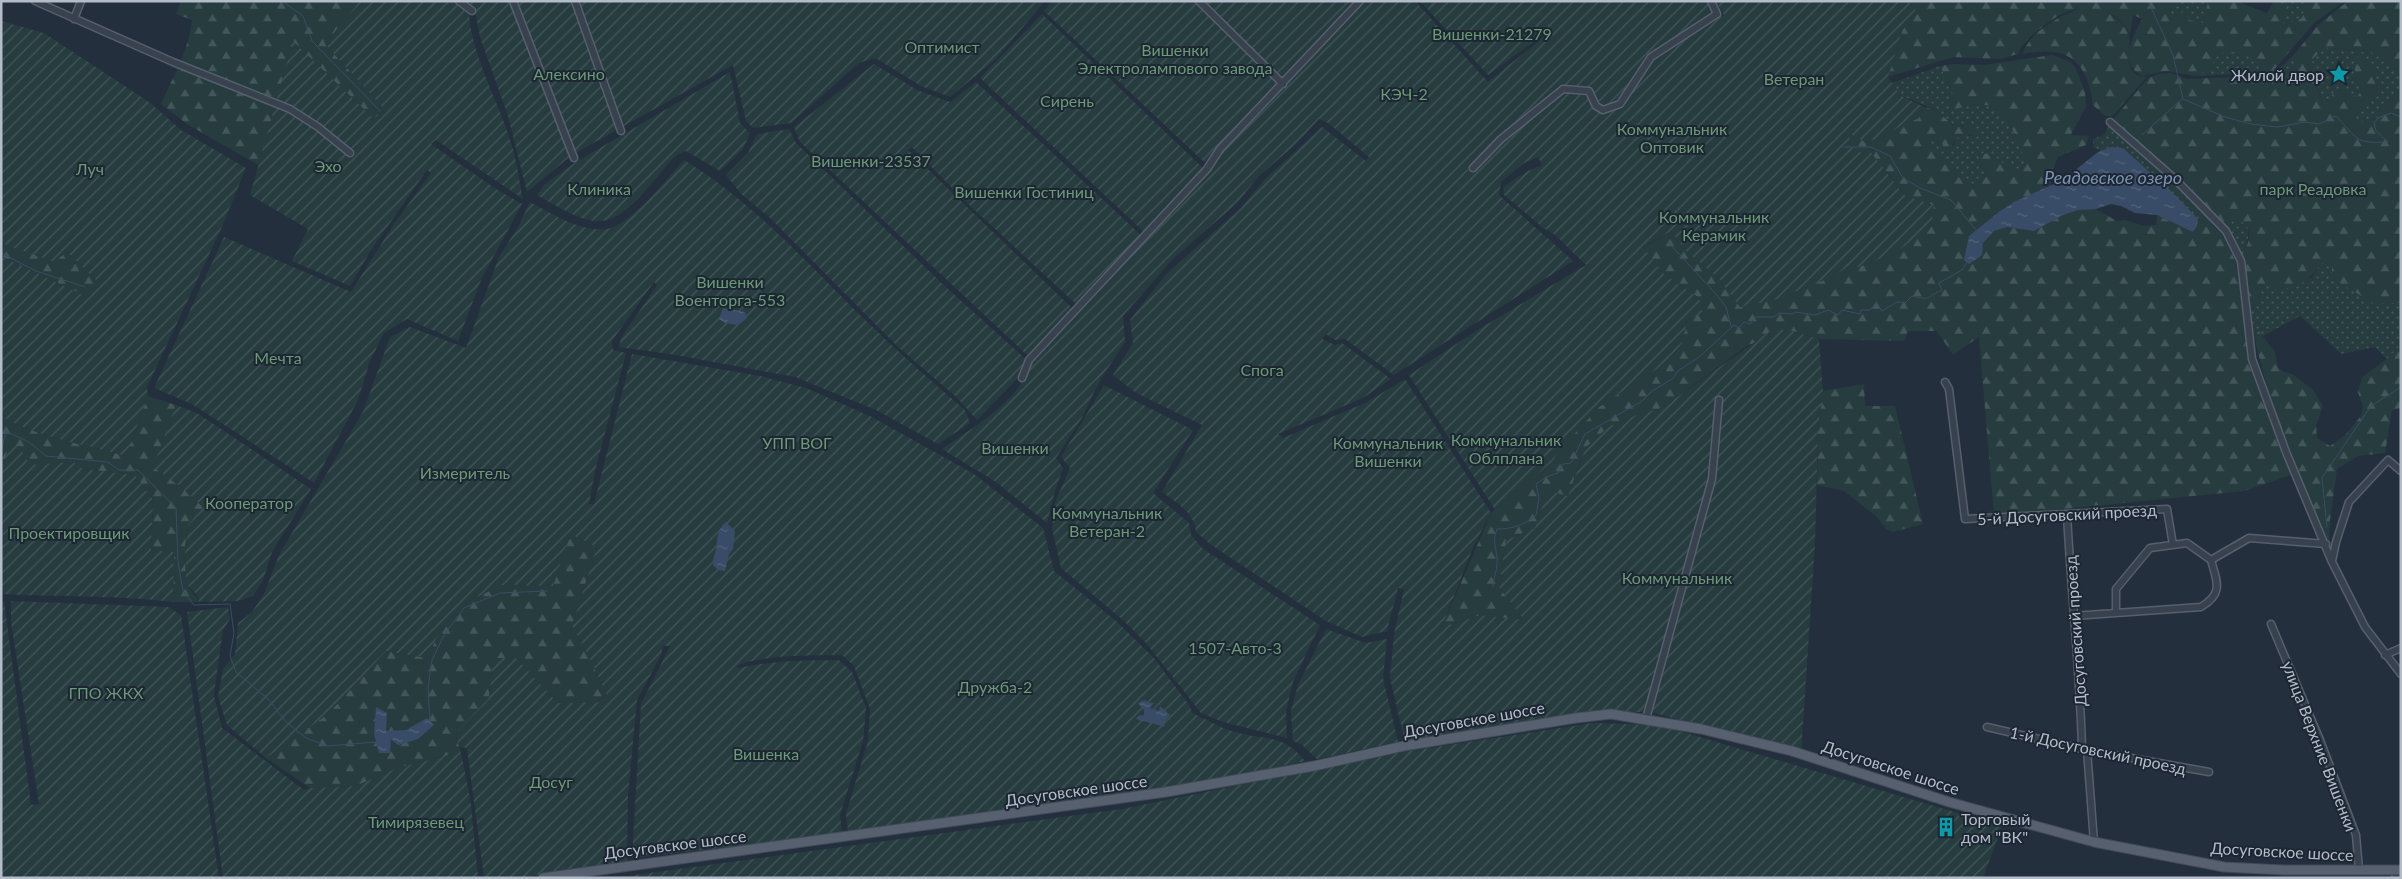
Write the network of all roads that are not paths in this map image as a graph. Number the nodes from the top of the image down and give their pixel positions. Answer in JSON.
{"nodes":[{"id":1,"x":35,"y":1,"type":"edge"},
{"id":2,"x":81,"y":1,"type":"edge"},
{"id":3,"x":459,"y":1,"type":"edge"},
{"id":4,"x":513,"y":1,"type":"edge"},
{"id":5,"x":575,"y":1,"type":"edge"},
{"id":6,"x":1199,"y":1,"type":"edge"},
{"id":7,"x":1360,"y":1,"type":"edge"},
{"id":8,"x":1711,"y":1,"type":"edge"},
{"id":9,"x":472,"y":11,"type":"dead end"},
{"id":10,"x":74,"y":19,"type":"junction"},
{"id":11,"x":1283,"y":84,"type":"junction"},
{"id":12,"x":2110,"y":122,"type":"dead end"},
{"id":13,"x":621,"y":131,"type":"dead end"},
{"id":14,"x":350,"y":153,"type":"dead end"},
{"id":15,"x":574,"y":158,"type":"dead end"},
{"id":16,"x":1473,"y":168,"type":"dead end"},
{"id":17,"x":1022,"y":378,"type":"dead end"},
{"id":18,"x":1945,"y":382,"type":"dead end"},
{"id":19,"x":1719,"y":400,"type":"dead end"},
{"id":20,"x":2401,"y":471,"type":"edge"},
{"id":21,"x":2066,"y":514,"type":"junction"},
{"id":22,"x":2326,"y":544,"type":"junction"},
{"id":23,"x":2173,"y":545,"type":"junction"},
{"id":24,"x":2211,"y":560,"type":"junction"},
{"id":25,"x":2332,"y":562,"type":"junction"},
{"id":26,"x":2116,"y":612,"type":"junction"},
{"id":27,"x":2072,"y":616,"type":"junction"},
{"id":28,"x":2271,"y":624,"type":"dead end"},
{"id":29,"x":2401,"y":648,"type":"edge"},
{"id":30,"x":2385,"y":655,"type":"junction"},
{"id":31,"x":2401,"y":674,"type":"edge"},
{"id":32,"x":1646,"y":719,"type":"junction"},
{"id":33,"x":1987,"y":727,"type":"dead end"},
{"id":34,"x":2085,"y":749,"type":"junction"},
{"id":35,"x":2209,"y":772,"type":"dead end"},
{"id":36,"x":2094,"y":842,"type":"junction"},
{"id":37,"x":2359,"y":870,"type":"junction"},
{"id":38,"x":2401,"y":871,"type":"edge"},
{"id":39,"x":543,"y":878,"type":"edge"},
{"id":40,"x":2395,"y":878,"type":"edge"}],
"edges":[{"from":1,"to":10,"type":"street"},
{"from":2,"to":10,"type":"street"},
{"from":3,"to":9,"type":"street"},
{"from":4,"to":15,"type":"street"},
{"from":5,"to":13,"type":"street"},
{"from":6,"to":11,"type":"street"},
{"from":7,"to":11,"type":"street"},
{"from":8,"to":16,"type":"street"},
{"from":10,"to":14,"type":"street"},
{"from":11,"to":17,"type":"street"},
{"from":12,"to":22,"type":"street"},
{"from":18,"to":21,"type":"street","name":"5-й Досуговский проезд"},
{"from":19,"to":32,"type":"street"},
{"from":20,"to":25,"type":"street"},
{"from":21,"to":23,"type":"street","name":"5-й Досуговский проезд"},
{"from":21,"to":27,"type":"street","name":"Досуговский проезд"},
{"from":22,"to":24,"type":"street"},
{"from":22,"to":25,"type":"street"},
{"from":23,"to":24,"type":"street"},
{"from":23,"to":26,"type":"street"},
{"from":24,"to":26,"type":"street"},
{"from":25,"to":30,"type":"street"},
{"from":26,"to":27,"type":"street"},
{"from":27,"to":34,"type":"street","name":"Досуговский проезд"},
{"from":28,"to":37,"type":"street","name":"улица Верхние Вишенки"},
{"from":29,"to":30,"type":"street"},
{"from":30,"to":31,"type":"street"},
{"from":32,"to":36,"type":"main road","name":"Досуговское шоссе"},
{"from":32,"to":39,"type":"main road","name":"Досуговское шоссе"},
{"from":33,"to":34,"type":"street","name":"1-й Досуговский проезд"},
{"from":34,"to":35,"type":"street","name":"1-й Досуговский проезд"},
{"from":34,"to":36,"type":"street","name":"Досуговский проезд"},
{"from":36,"to":37,"type":"main road","name":"Досуговское шоссе"},
{"from":37,"to":38,"type":"main road","name":"Досуговское шоссе"},
{"from":38,"to":40,"type":"street"}]}
